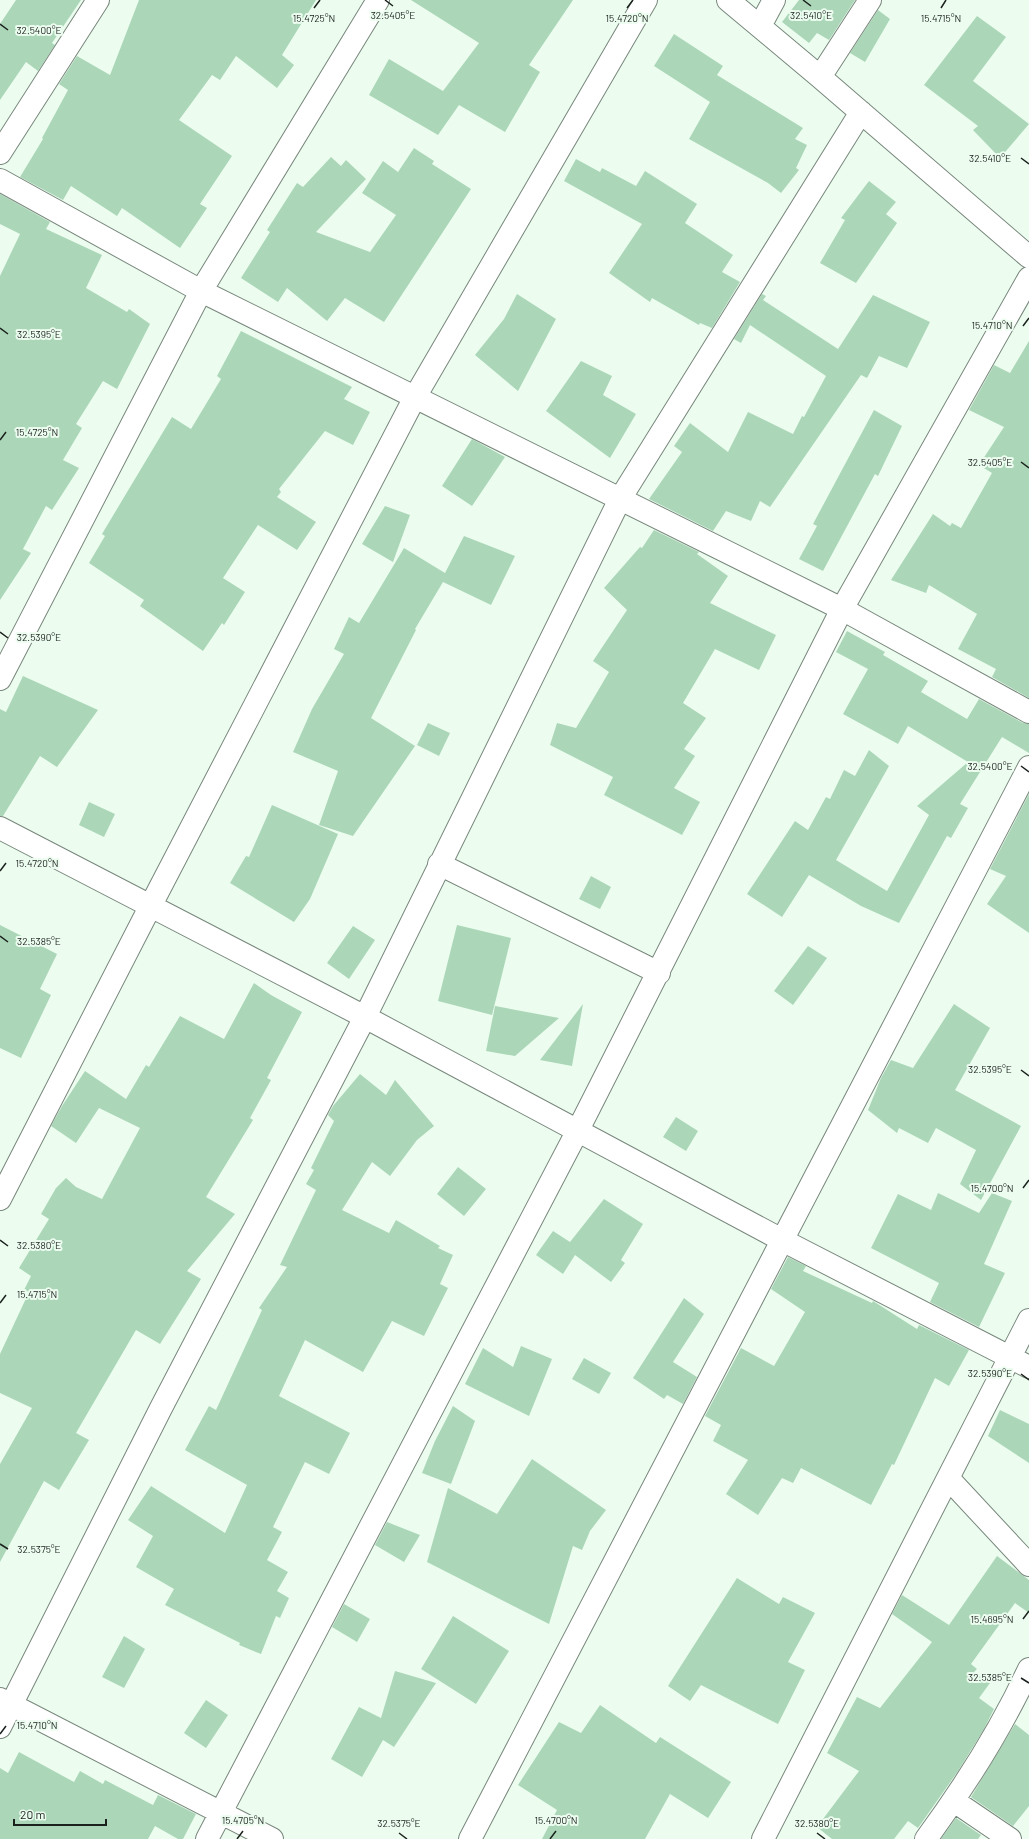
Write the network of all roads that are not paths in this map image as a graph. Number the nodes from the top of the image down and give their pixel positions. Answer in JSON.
{"nodes":[{"id":1,"x":98,"y":0,"type":"edge"},
{"id":2,"x":378,"y":0,"type":"edge"},
{"id":3,"x":646,"y":0,"type":"edge"},
{"id":4,"x":728,"y":0,"type":"edge"},
{"id":5,"x":774,"y":0,"type":"edge"},
{"id":6,"x":870,"y":0,"type":"edge"},
{"id":7,"x":760,"y":26,"type":"junction"},
{"id":8,"x":820,"y":77,"type":"junction"},
{"id":9,"x":861,"y":112,"type":"junction"},
{"id":10,"x":0,"y":153,"type":"edge"},
{"id":11,"x":0,"y":180,"type":"edge"},
{"id":12,"x":1029,"y":257,"type":"edge"},
{"id":13,"x":1029,"y":278,"type":"edge"},
{"id":14,"x":201,"y":291,"type":"junction"},
{"id":15,"x":415,"y":396,"type":"junction"},
{"id":16,"x":620,"y":499,"type":"junction"},
{"id":17,"x":842,"y":609,"type":"junction"},
{"id":18,"x":0,"y":679,"type":"edge"},
{"id":19,"x":1029,"y":712,"type":"edge"},
{"id":20,"x":1029,"y":767,"type":"edge"},
{"id":21,"x":0,"y":828,"type":"edge"},
{"id":22,"x":439,"y":864,"type":"junction"},
{"id":23,"x":151,"y":905,"type":"junction"},
{"id":24,"x":659,"y":974,"type":"junction"},
{"id":25,"x":365,"y":1017,"type":"junction"},
{"id":26,"x":578,"y":1130,"type":"junction"},
{"id":27,"x":0,"y":1199,"type":"edge"},
{"id":28,"x":782,"y":1240,"type":"junction"},
{"id":29,"x":1029,"y":1320,"type":"edge"},
{"id":30,"x":1019,"y":1362,"type":"edge"},
{"id":31,"x":948,"y":1478,"type":"junction"},
{"id":32,"x":1029,"y":1565,"type":"edge"},
{"id":33,"x":1029,"y":1669,"type":"edge"},
{"id":34,"x":6,"y":1702,"type":"edge"},
{"id":35,"x":0,"y":1727,"type":"edge"},
{"id":36,"x":954,"y":1801,"type":"junction"},
{"id":37,"x":220,"y":1812,"type":"junction"},
{"id":38,"x":206,"y":1839,"type":"edge"},
{"id":39,"x":272,"y":1839,"type":"edge"},
{"id":40,"x":470,"y":1839,"type":"edge"},
{"id":41,"x":763,"y":1839,"type":"edge"},
{"id":42,"x":926,"y":1839,"type":"edge"},
{"id":43,"x":1010,"y":1839,"type":"edge"}],
"edges":[{"from":1,"to":10,"type":"street"},
{"from":2,"to":14,"type":"street"},
{"from":3,"to":15,"type":"street"},
{"from":4,"to":7,"type":"street"},
{"from":5,"to":7,"type":"street"},
{"from":6,"to":8,"type":"street"},
{"from":7,"to":8,"type":"street"},
{"from":8,"to":9,"type":"street"},
{"from":9,"to":12,"type":"street"},
{"from":9,"to":16,"type":"street"},
{"from":11,"to":14,"type":"street"},
{"from":13,"to":17,"type":"street"},
{"from":14,"to":15,"type":"street"},
{"from":14,"to":18,"type":"street"},
{"from":15,"to":16,"type":"street"},
{"from":15,"to":23,"type":"street"},
{"from":16,"to":17,"type":"street"},
{"from":16,"to":22,"type":"street"},
{"from":17,"to":19,"type":"street"},
{"from":17,"to":24,"type":"street"},
{"from":20,"to":28,"type":"street"},
{"from":21,"to":23,"type":"street"},
{"from":22,"to":24,"type":"street"},
{"from":22,"to":25,"type":"street"},
{"from":23,"to":25,"type":"street"},
{"from":23,"to":27,"type":"street"},
{"from":24,"to":26,"type":"street"},
{"from":25,"to":26,"type":"street"},
{"from":25,"to":34,"type":"street"},
{"from":26,"to":28,"type":"street"},
{"from":26,"to":37,"type":"street"},
{"from":28,"to":30,"type":"street"},
{"from":28,"to":40,"type":"street"},
{"from":29,"to":30,"type":"street"},
{"from":30,"to":31,"type":"street"},
{"from":31,"to":32,"type":"street"},
{"from":31,"to":41,"type":"street"},
{"from":33,"to":36,"type":"street"},
{"from":34,"to":35,"type":"street"},
{"from":34,"to":37,"type":"street"},
{"from":36,"to":42,"type":"street"},
{"from":36,"to":43,"type":"street"},
{"from":37,"to":38,"type":"street"},
{"from":37,"to":39,"type":"street"}]}
